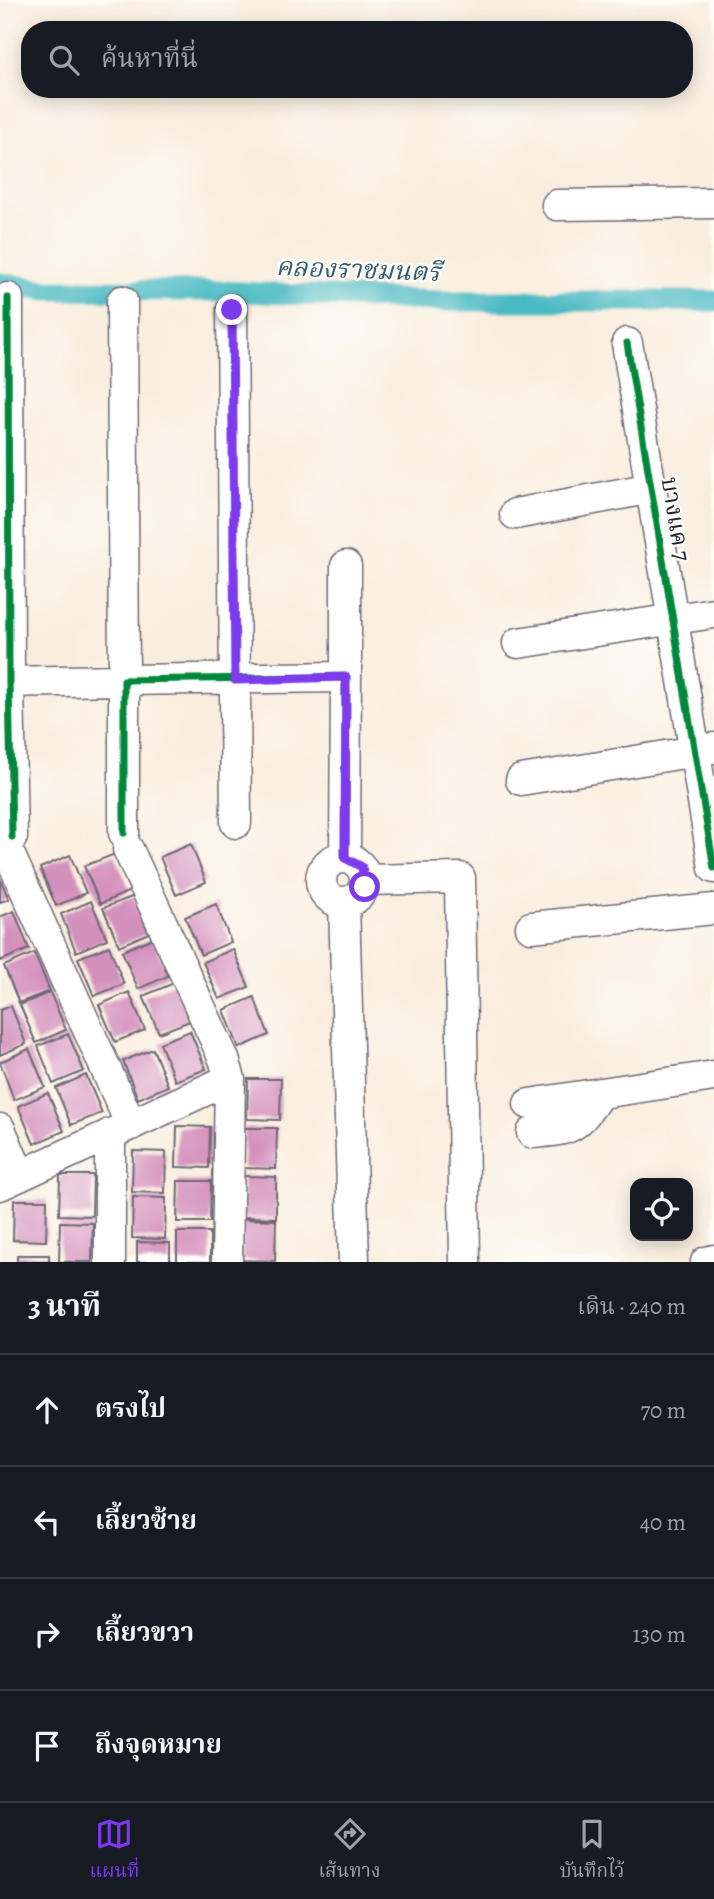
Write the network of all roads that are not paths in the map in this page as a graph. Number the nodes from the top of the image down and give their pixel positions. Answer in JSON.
{"nodes":[{"id":1,"x":714,"y":204,"type":"edge"},
{"id":2,"x":557,"y":205,"type":"dead end"},
{"id":3,"x":8,"y":298,"type":"dead end"},
{"id":4,"x":122,"y":301,"type":"dead end"},
{"id":5,"x":232,"y":310,"type":"dead end"},
{"id":6,"x":627,"y":343,"type":"dead end"},
{"id":7,"x":652,"y":488,"type":"junction"},
{"id":8,"x":515,"y":514,"type":"dead end"},
{"id":9,"x":346,"y":566,"type":"dead end"},
{"id":10,"x":714,"y":613,"type":"edge"},
{"id":11,"x":672,"y":618,"type":"junction"},
{"id":12,"x":518,"y":643,"type":"dead end"},
{"id":13,"x":346,"y":677,"type":"junction"},
{"id":14,"x":124,"y":680,"type":"junction"},
{"id":15,"x":235,"y":680,"type":"junction"},
{"id":16,"x":4,"y":682,"type":"edge"},
{"id":17,"x":704,"y":749,"type":"edge"},
{"id":18,"x":521,"y":780,"type":"dead end"},
{"id":19,"x":236,"y":823,"type":"dead end"},
{"id":20,"x":345,"y":858,"type":"junction"},
{"id":21,"x":714,"y":868,"type":"edge"},
{"id":22,"x":365,"y":880,"type":"junction"},
{"id":23,"x":344,"y":903,"type":"junction"},
{"id":24,"x":714,"y":909,"type":"edge"},
{"id":25,"x":531,"y":927,"type":"dead end"},
{"id":26,"x":714,"y":1076,"type":"edge"},
{"id":27,"x":230,"y":1079,"type":"junction"},
{"id":28,"x":600,"y":1093,"type":"junction"},
{"id":29,"x":529,"y":1104,"type":"dead end"},
{"id":30,"x":0,"y":1129,"type":"edge"},
{"id":31,"x":121,"y":1129,"type":"junction"},
{"id":32,"x":531,"y":1133,"type":"dead end"},
{"id":33,"x":10,"y":1180,"type":"edge"},
{"id":34,"x":714,"y":1260,"type":"edge"},
{"id":35,"x":110,"y":1262,"type":"edge"},
{"id":36,"x":227,"y":1262,"type":"edge"},
{"id":37,"x":354,"y":1262,"type":"edge"},
{"id":38,"x":465,"y":1262,"type":"edge"},
{"id":39,"x":706,"y":1262,"type":"edge"}],
"edges":[{"from":1,"to":2,"type":"street"},
{"from":3,"to":16,"type":"street"},
{"from":4,"to":14,"type":"street"},
{"from":5,"to":15,"type":"street"},
{"from":6,"to":7,"type":"street","name":"บางแค 7"},
{"from":7,"to":8,"type":"street"},
{"from":7,"to":11,"type":"street","name":"บางแค 7"},
{"from":9,"to":13,"type":"street"},
{"from":10,"to":11,"type":"street"},
{"from":11,"to":12,"type":"street"},
{"from":11,"to":17,"type":"street","name":"บางแค 7"},
{"from":13,"to":15,"type":"street"},
{"from":13,"to":20,"type":"street"},
{"from":14,"to":15,"type":"street"},
{"from":14,"to":16,"type":"street"},
{"from":14,"to":27,"type":"street"},
{"from":15,"to":19,"type":"street"},
{"from":16,"to":31,"type":"street"},
{"from":17,"to":18,"type":"street"},
{"from":17,"to":21,"type":"street","name":"บางแค 7"},
{"from":20,"to":22,"type":"street"},
{"from":20,"to":23,"type":"street"},
{"from":22,"to":23,"type":"street"},
{"from":22,"to":38,"type":"street"},
{"from":23,"to":37,"type":"street"},
{"from":24,"to":25,"type":"street"},
{"from":26,"to":28,"type":"street"},
{"from":27,"to":31,"type":"street"},
{"from":27,"to":36,"type":"street"},
{"from":28,"to":29,"type":"street"},
{"from":28,"to":32,"type":"street"},
{"from":30,"to":33,"type":"street"},
{"from":31,"to":33,"type":"street"},
{"from":31,"to":35,"type":"street"},
{"from":34,"to":39,"type":"street"}]}
